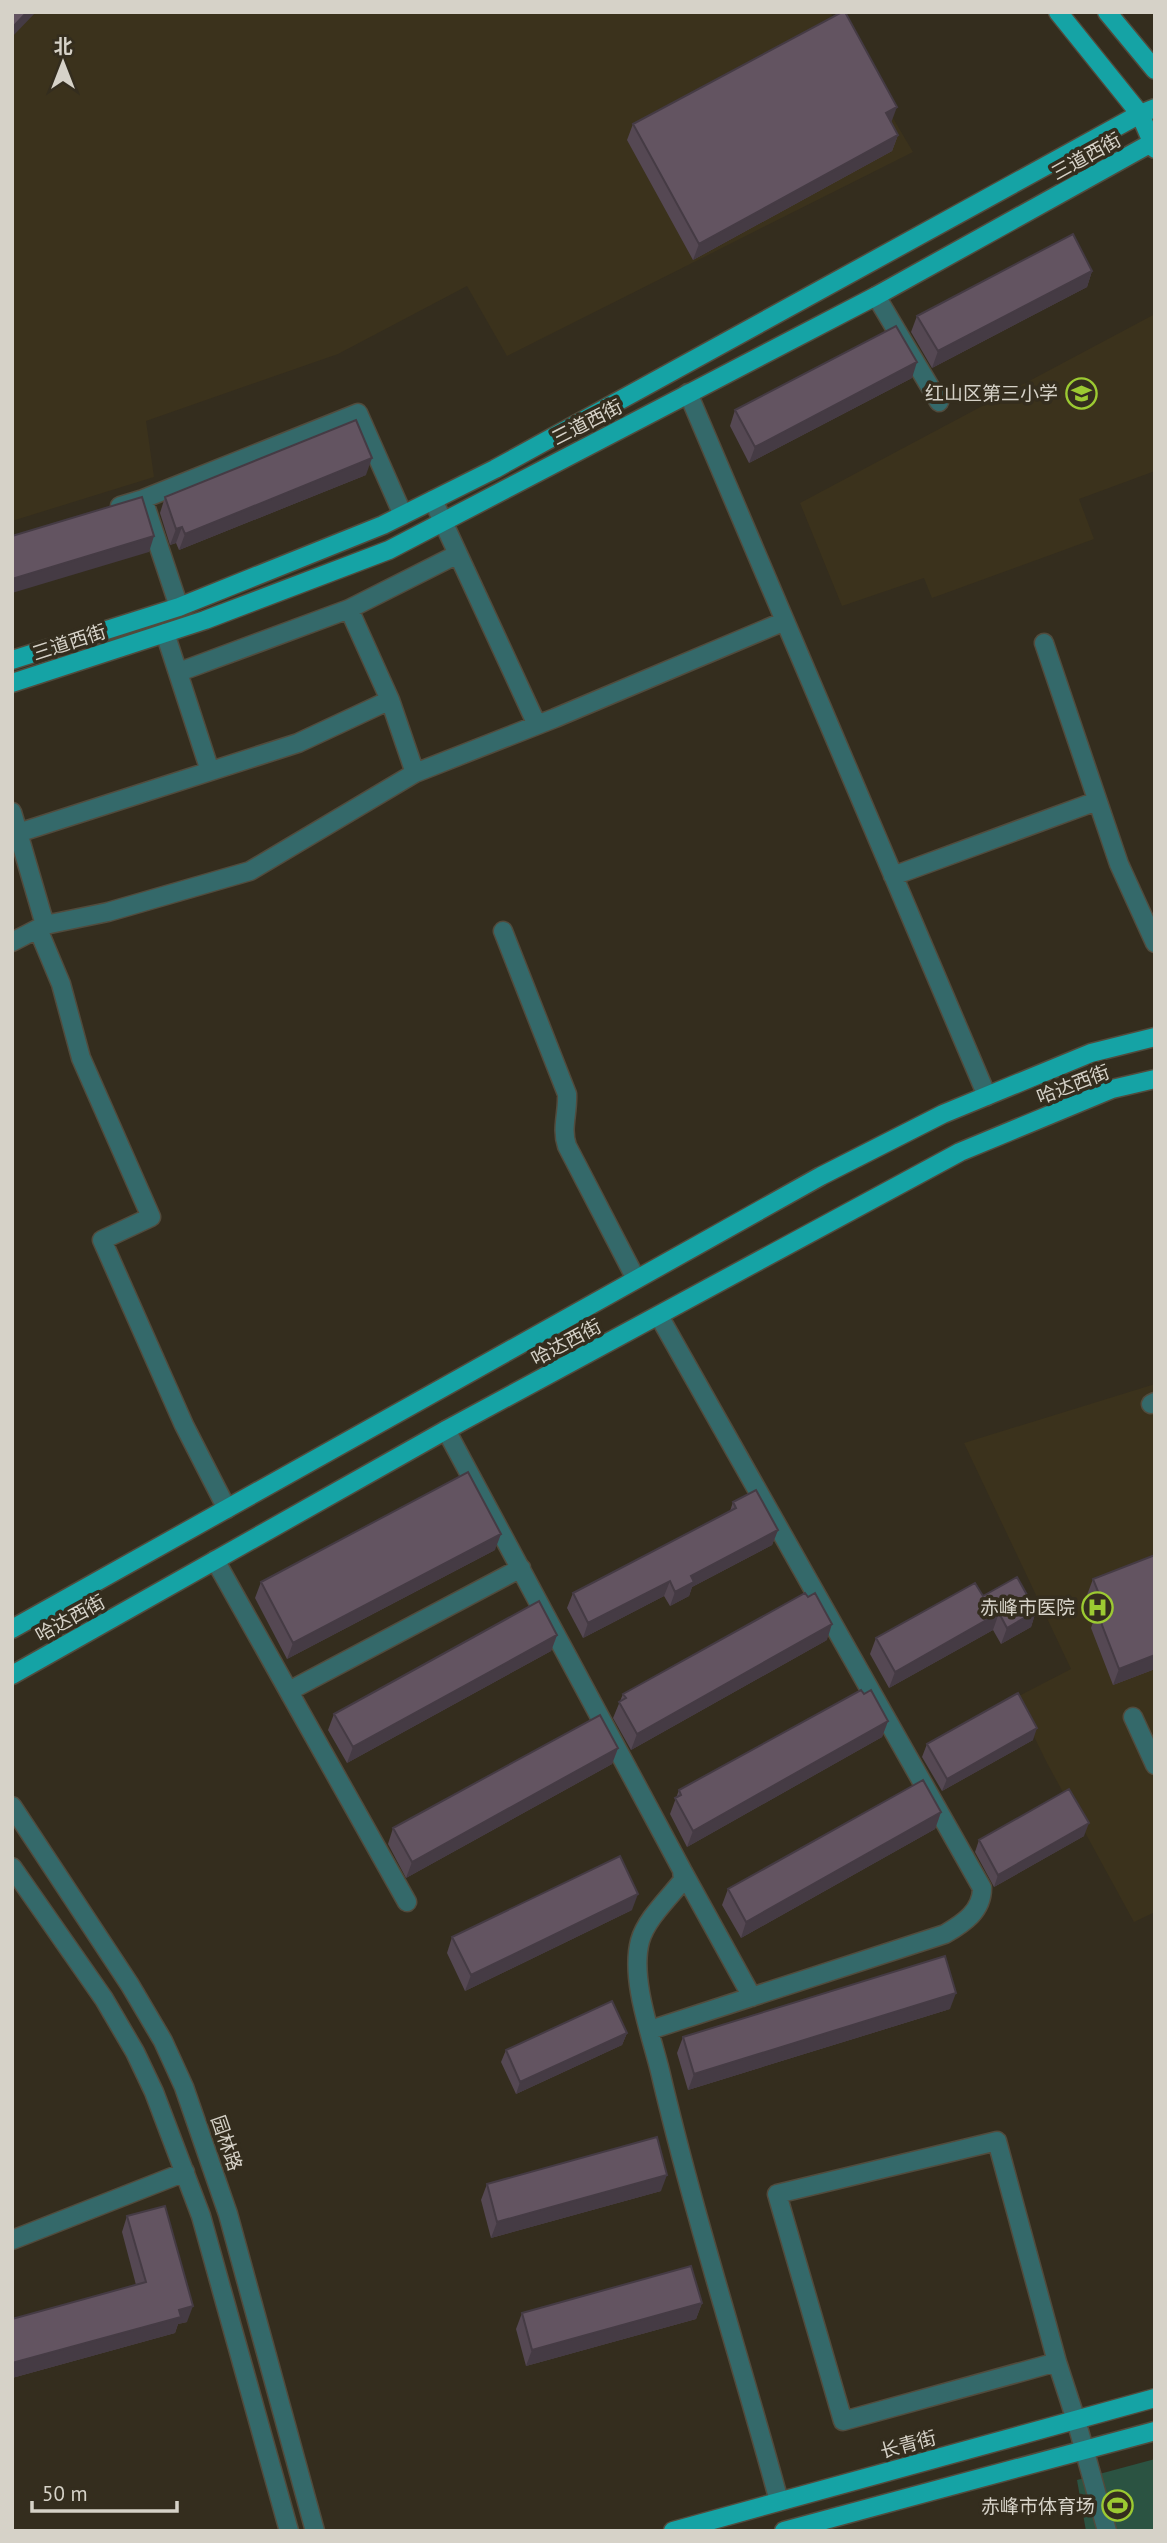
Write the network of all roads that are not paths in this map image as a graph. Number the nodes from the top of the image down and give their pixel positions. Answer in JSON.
{"nodes":[{"id":1,"x":1058,"y":12,"type":"edge"},
{"id":2,"x":1107,"y":12,"type":"edge"},
{"id":3,"x":1155,"y":71,"type":"edge"},
{"id":4,"x":1147,"y":111,"type":"edge"},
{"id":5,"x":1154,"y":144,"type":"edge"},
{"id":6,"x":876,"y":296,"type":"junction"},
{"id":7,"x":688,"y":393,"type":"junction"},
{"id":8,"x":939,"y":402,"type":"dead end"},
{"id":9,"x":144,"y":499,"type":"junction"},
{"id":10,"x":433,"y":500,"type":"junction"},
{"id":11,"x":104,"y":511,"type":"edge"},
{"id":12,"x":402,"y":515,"type":"junction"},
{"id":13,"x":443,"y":520,"type":"junction"},
{"id":14,"x":458,"y":554,"type":"junction"},
{"id":15,"x":178,"y":607,"type":"junction"},
{"id":16,"x":349,"y":609,"type":"junction"},
{"id":17,"x":785,"y":621,"type":"junction"},
{"id":18,"x":165,"y":633,"type":"junction"},
{"id":19,"x":1044,"y":643,"type":"dead end"},
{"id":20,"x":12,"y":660,"type":"edge"},
{"id":21,"x":179,"y":672,"type":"junction"},
{"id":22,"x":12,"y":683,"type":"edge"},
{"id":23,"x":390,"y":701,"type":"junction"},
{"id":24,"x":537,"y":726,"type":"junction"},
{"id":25,"x":211,"y":771,"type":"junction"},
{"id":26,"x":415,"y":773,"type":"junction"},
{"id":27,"x":1097,"y":801,"type":"junction"},
{"id":28,"x":12,"y":812,"type":"edge"},
{"id":29,"x":18,"y":833,"type":"junction"},
{"id":30,"x":893,"y":876,"type":"junction"},
{"id":31,"x":41,"y":927,"type":"junction"},
{"id":32,"x":503,"y":931,"type":"dead end"},
{"id":33,"x":12,"y":942,"type":"edge"},
{"id":34,"x":1155,"y":943,"type":"edge"},
{"id":35,"x":1155,"y":1037,"type":"edge"},
{"id":36,"x":1155,"y":1079,"type":"edge"},
{"id":37,"x":987,"y":1097,"type":"junction"},
{"id":38,"x":636,"y":1279,"type":"junction"},
{"id":39,"x":659,"y":1316,"type":"junction"},
{"id":40,"x":446,"y":1430,"type":"junction"},
{"id":41,"x":227,"y":1509,"type":"junction"},
{"id":42,"x":215,"y":1560,"type":"junction"},
{"id":43,"x":521,"y":1568,"type":"junction"},
{"id":44,"x":12,"y":1629,"type":"edge"},
{"id":45,"x":12,"y":1675,"type":"edge"},
{"id":46,"x":289,"y":1692,"type":"junction"},
{"id":47,"x":1133,"y":1717,"type":"dead end"},
{"id":48,"x":1155,"y":1765,"type":"edge"},
{"id":49,"x":12,"y":1806,"type":"edge"},
{"id":50,"x":12,"y":1867,"type":"edge"},
{"id":51,"x":682,"y":1870,"type":"junction"},
{"id":52,"x":407,"y":1902,"type":"dead end"},
{"id":53,"x":752,"y":1997,"type":"junction"},
{"id":54,"x":650,"y":2030,"type":"junction"},
{"id":55,"x":185,"y":2172,"type":"junction"},
{"id":56,"x":12,"y":2240,"type":"edge"},
{"id":57,"x":1057,"y":2362,"type":"junction"},
{"id":58,"x":1155,"y":2398,"type":"edge"},
{"id":59,"x":1076,"y":2420,"type":"junction"},
{"id":60,"x":1155,"y":2431,"type":"edge"},
{"id":61,"x":1085,"y":2450,"type":"junction"},
{"id":62,"x":779,"y":2501,"type":"junction"},
{"id":63,"x":289,"y":2531,"type":"edge"},
{"id":64,"x":315,"y":2531,"type":"edge"},
{"id":65,"x":673,"y":2531,"type":"edge"},
{"id":66,"x":784,"y":2531,"type":"edge"},
{"id":67,"x":1107,"y":2531,"type":"edge"}],
"edges":[{"from":1,"to":4,"type":"main road"},
{"from":2,"to":3,"type":"main road"},
{"from":4,"to":5,"type":"main road"},
{"from":4,"to":10,"type":"main road"},
{"from":5,"to":6,"type":"main road","name":"三道西街"},
{"from":6,"to":7,"type":"main road","name":"三道西街"},
{"from":6,"to":8,"type":"street"},
{"from":7,"to":13,"type":"main road","name":"三道西街"},
{"from":7,"to":17,"type":"street"},
{"from":9,"to":11,"type":"street"},
{"from":9,"to":12,"type":"street"},
{"from":9,"to":15,"type":"street"},
{"from":10,"to":12,"type":"main road"},
{"from":10,"to":13,"type":"street"},
{"from":12,"to":15,"type":"main road"},
{"from":13,"to":14,"type":"street"},
{"from":13,"to":18,"type":"main road","name":"三道西街"},
{"from":14,"to":16,"type":"street"},
{"from":14,"to":24,"type":"street"},
{"from":15,"to":20,"type":"main road"},
{"from":16,"to":21,"type":"street"},
{"from":16,"to":23,"type":"street"},
{"from":17,"to":24,"type":"street"},
{"from":17,"to":30,"type":"street"},
{"from":18,"to":21,"type":"street"},
{"from":18,"to":22,"type":"main road","name":"三道西街"},
{"from":19,"to":27,"type":"street"},
{"from":21,"to":25,"type":"street"},
{"from":23,"to":25,"type":"street"},
{"from":23,"to":26,"type":"street"},
{"from":24,"to":26,"type":"street"},
{"from":25,"to":29,"type":"street"},
{"from":26,"to":31,"type":"street"},
{"from":27,"to":30,"type":"street"},
{"from":27,"to":34,"type":"street"},
{"from":28,"to":29,"type":"street"},
{"from":29,"to":31,"type":"street"},
{"from":30,"to":37,"type":"street"},
{"from":31,"to":33,"type":"street"},
{"from":31,"to":41,"type":"street"},
{"from":32,"to":38,"type":"street"},
{"from":35,"to":37,"type":"main road","name":"哈达西街"},
{"from":36,"to":39,"type":"main road","name":"哈达西街"},
{"from":37,"to":38,"type":"main road","name":"哈达西街"},
{"from":38,"to":41,"type":"main road","name":"哈达西街"},
{"from":39,"to":40,"type":"main road","name":"哈达西街"},
{"from":39,"to":53,"type":"street"},
{"from":40,"to":42,"type":"main road","name":"哈达西街"},
{"from":40,"to":43,"type":"street"},
{"from":41,"to":44,"type":"main road","name":"哈达西街"},
{"from":42,"to":45,"type":"main road","name":"哈达西街"},
{"from":42,"to":46,"type":"street"},
{"from":43,"to":46,"type":"street"},
{"from":43,"to":51,"type":"street"},
{"from":46,"to":52,"type":"street"},
{"from":47,"to":48,"type":"street"},
{"from":49,"to":64,"type":"street","name":"园林路"},
{"from":50,"to":55,"type":"street"},
{"from":51,"to":53,"type":"street"},
{"from":51,"to":54,"type":"street"},
{"from":53,"to":54,"type":"street"},
{"from":54,"to":62,"type":"street"},
{"from":55,"to":56,"type":"street"},
{"from":55,"to":63,"type":"street"},
{"from":57,"to":57,"type":"street"},
{"from":57,"to":59,"type":"street"},
{"from":58,"to":59,"type":"main road","name":"长青街"},
{"from":59,"to":61,"type":"street"},
{"from":59,"to":62,"type":"main road","name":"长青街"},
{"from":60,"to":61,"type":"main road"},
{"from":61,"to":66,"type":"main road"},
{"from":61,"to":67,"type":"street"},
{"from":62,"to":65,"type":"main road","name":"长青街"}]}
